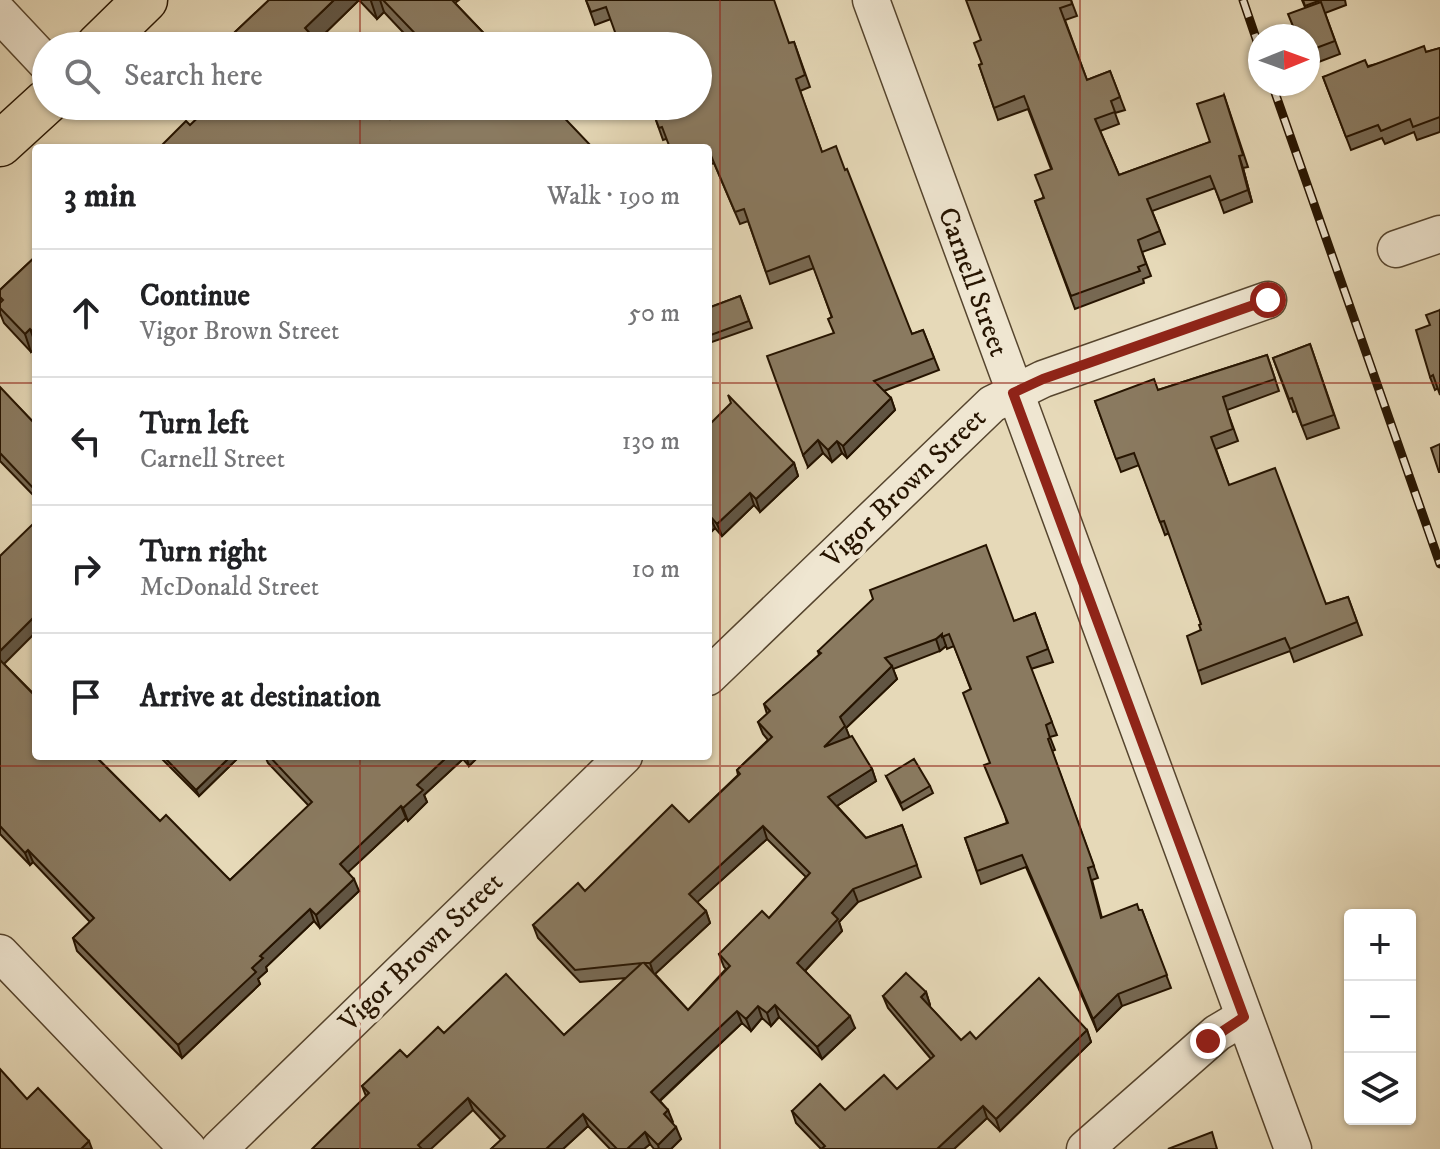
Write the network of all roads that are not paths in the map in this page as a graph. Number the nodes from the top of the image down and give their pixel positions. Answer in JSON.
{"nodes":[{"id":1,"x":145,"y":0,"type":"edge"},
{"id":2,"x":871,"y":0,"type":"edge"},
{"id":3,"x":0,"y":14,"type":"edge"},
{"id":4,"x":112,"y":32,"type":"edge"},
{"id":5,"x":32,"y":48,"type":"edge"},
{"id":6,"x":32,"y":115,"type":"edge"},
{"id":7,"x":0,"y":144,"type":"edge"},
{"id":8,"x":1440,"y":234,"type":"edge"},
{"id":9,"x":1396,"y":249,"type":"dead end"},
{"id":10,"x":1268,"y":300,"type":"dead end"},
{"id":11,"x":1013,"y":393,"type":"junction"},
{"id":12,"x":712,"y":673,"type":"edge"},
{"id":13,"x":620,"y":760,"type":"edge"},
{"id":14,"x":0,"y":953,"type":"edge"},
{"id":15,"x":1244,"y":1017,"type":"junction"},
{"id":16,"x":188,"y":1149,"type":"edge"},
{"id":17,"x":219,"y":1149,"type":"edge"},
{"id":18,"x":1085,"y":1149,"type":"edge"},
{"id":19,"x":1293,"y":1149,"type":"edge"}],
"edges":[{"from":1,"to":4,"type":"main road"},
{"from":2,"to":11,"type":"street","name":"Carnell Street"},
{"from":3,"to":5,"type":"street"},
{"from":6,"to":7,"type":"main road"},
{"from":8,"to":9,"type":"street"},
{"from":10,"to":11,"type":"street","name":"Vigor Brown Street"},
{"from":11,"to":12,"type":"street","name":"Vigor Brown Street"},
{"from":11,"to":15,"type":"street","name":"Carnell Street"},
{"from":13,"to":17,"type":"street","name":"Vigor Brown Street"},
{"from":14,"to":16,"type":"street"},
{"from":15,"to":18,"type":"street"},
{"from":15,"to":19,"type":"street","name":"Carnell Street"}]}
